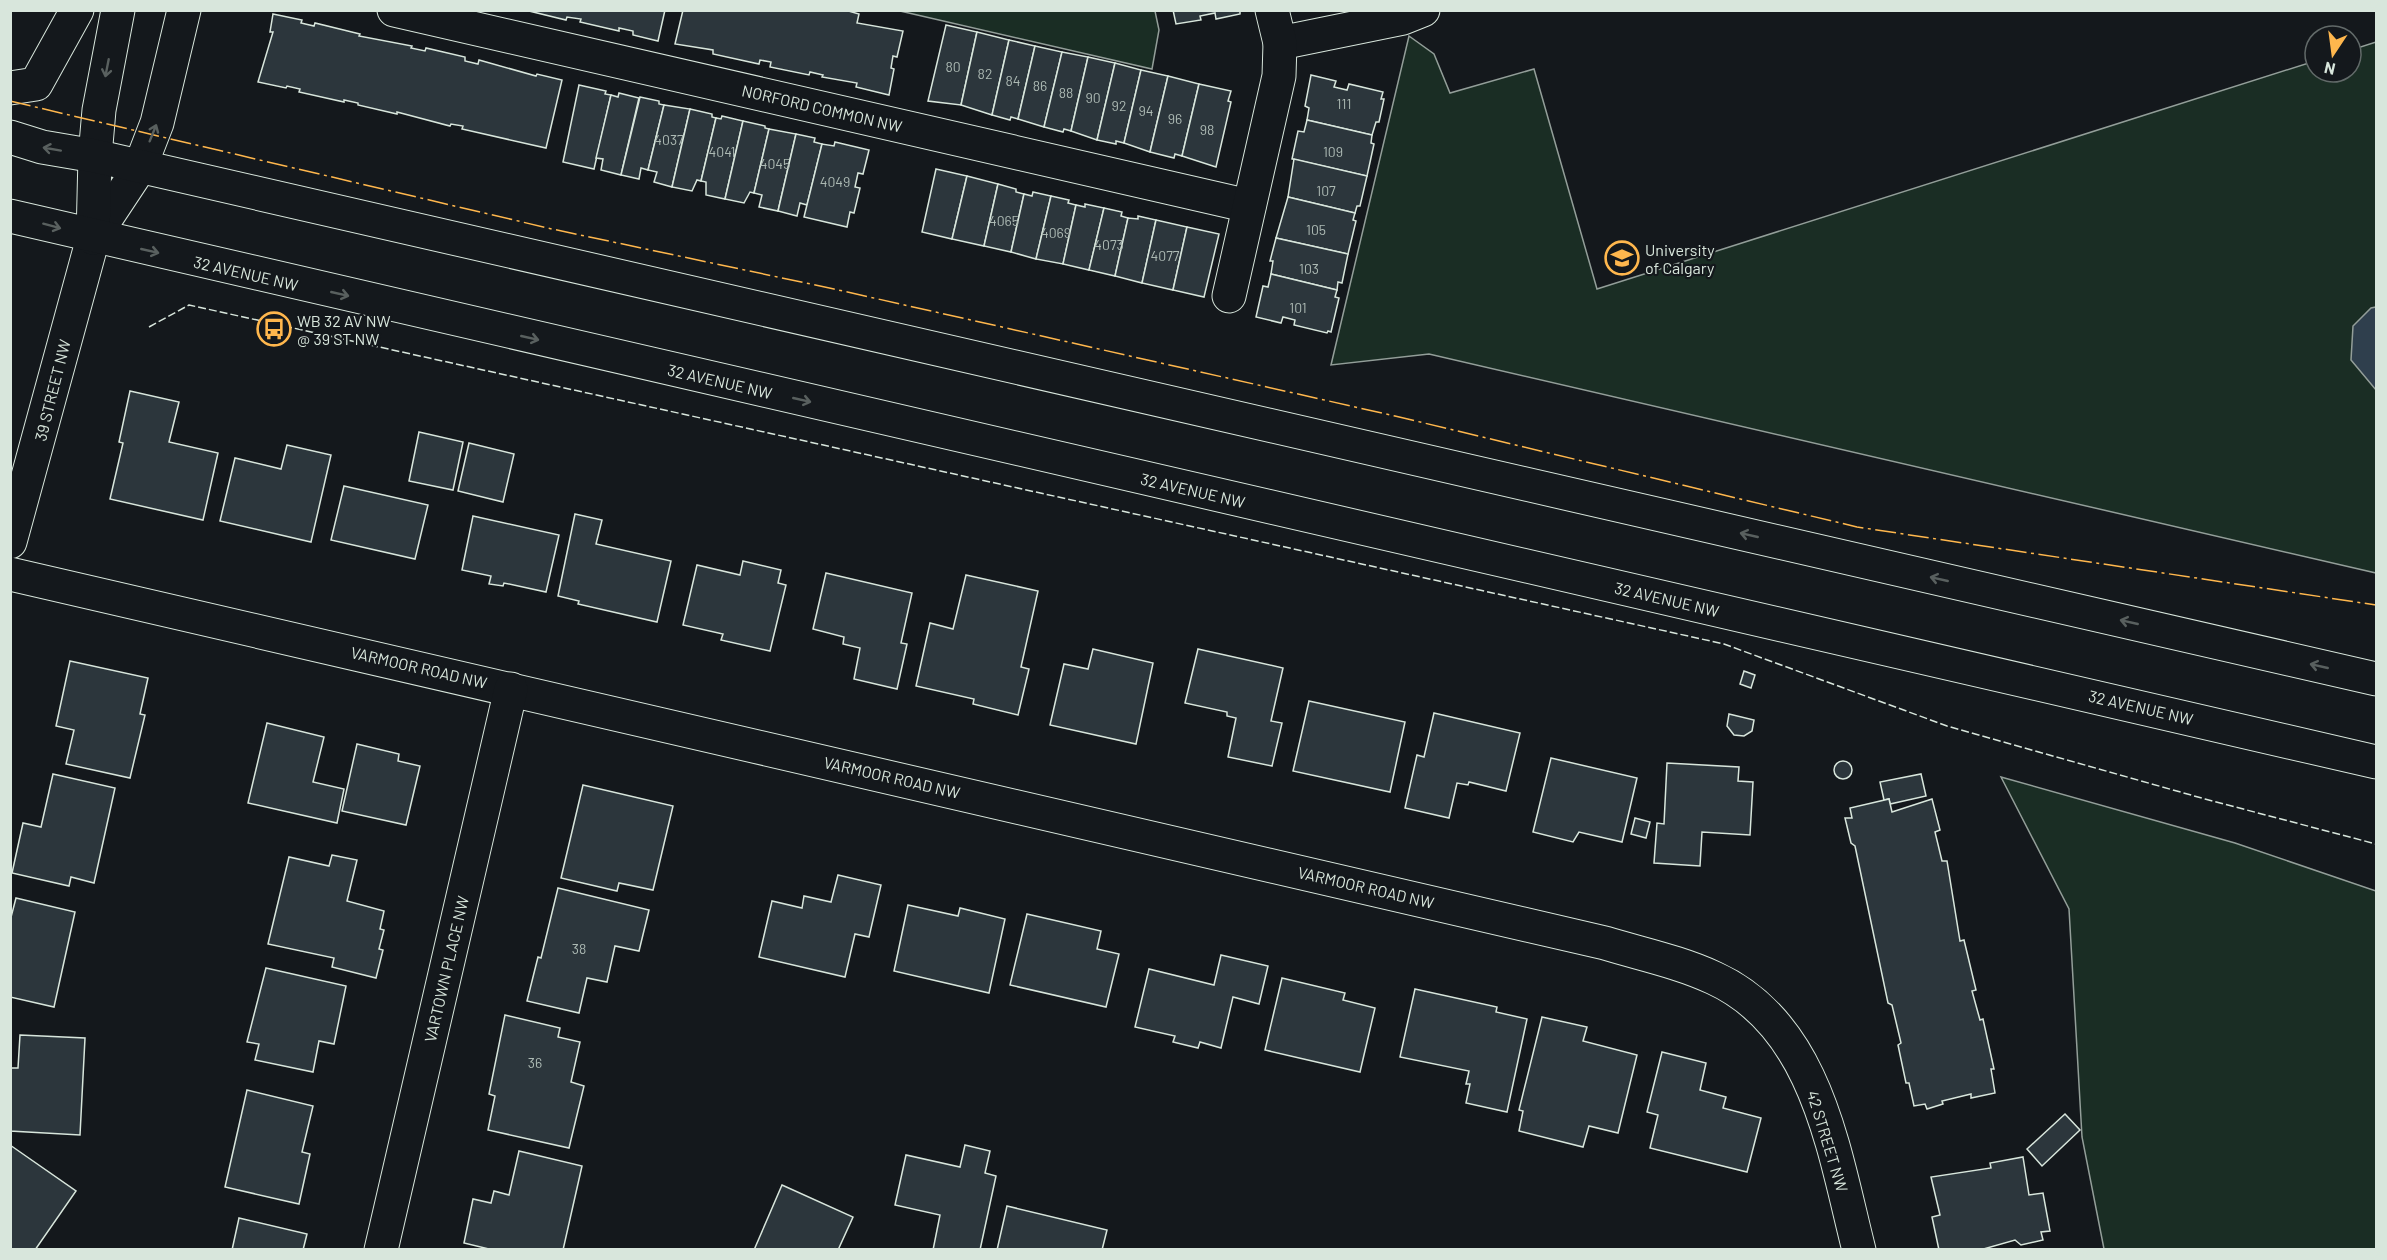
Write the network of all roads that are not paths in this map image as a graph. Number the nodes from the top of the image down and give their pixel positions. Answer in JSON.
{"nodes":[{"id":1,"x":76,"y":10,"type":"edge"},
{"id":2,"x":118,"y":10,"type":"edge"},
{"id":3,"x":184,"y":10,"type":"edge"},
{"id":4,"x":394,"y":10,"type":"edge"},
{"id":5,"x":1272,"y":10,"type":"edge"},
{"id":6,"x":1423,"y":10,"type":"edge"},
{"id":7,"x":1280,"y":43,"type":"junction"},
{"id":8,"x":10,"y":88,"type":"edge"},
{"id":9,"x":10,"y":137,"type":"edge"},
{"id":10,"x":94,"y":156,"type":"junction"},
{"id":11,"x":140,"y":166,"type":"junction"},
{"id":12,"x":1249,"y":206,"type":"junction"},
{"id":13,"x":10,"y":216,"type":"edge"},
{"id":14,"x":93,"y":237,"type":"junction"},
{"id":15,"x":1229,"y":296,"type":"dead end"},
{"id":16,"x":10,"y":543,"type":"edge"},
{"id":17,"x":10,"y":574,"type":"edge"},
{"id":18,"x":2376,"y":679,"type":"edge"},
{"id":19,"x":512,"y":689,"type":"junction"},
{"id":20,"x":2376,"y":762,"type":"edge"},
{"id":21,"x":1762,"y":1011,"type":"joint"},
{"id":22,"x":381,"y":1250,"type":"edge"},
{"id":23,"x":1859,"y":1250,"type":"edge"}],
"edges":[{"from":1,"to":8,"type":"main road"},
{"from":2,"to":10,"type":"main road","name":"39 STREET NW","one_way":true},
{"from":11,"to":3,"type":"main road","name":"39 STREET NW","one_way":true},
{"from":4,"to":12,"type":"main road","name":"NORFORD COMMON NW"},
{"from":5,"to":7,"type":"main road"},
{"from":6,"to":7,"type":"main road"},
{"from":7,"to":12,"type":"main road"},
{"from":10,"to":9,"type":"main road","one_way":true},
{"from":10,"to":11,"type":"main road"},
{"from":10,"to":14,"type":"main road","name":"39 STREET NW"},
{"from":11,"to":14,"type":"main road","name":"39 STREET NW"},
{"from":18,"to":11,"type":"main road","one_way":true},
{"from":12,"to":15,"type":"main road"},
{"from":13,"to":14,"type":"main road","name":"32 AVENUE NW","one_way":true},
{"from":14,"to":16,"type":"main road","name":"39 STREET NW"},
{"from":14,"to":20,"type":"main road","name":"32 AVENUE NW","one_way":true},
{"from":17,"to":19,"type":"main road","name":"VARMOOR ROAD NW"},
{"from":19,"to":21,"type":"main road","name":"VARMOOR ROAD NW"},
{"from":19,"to":22,"type":"main road","name":"VARTOWN PLACE NW"},
{"from":21,"to":23,"type":"main road","name":"42 STREET NW"}]}
